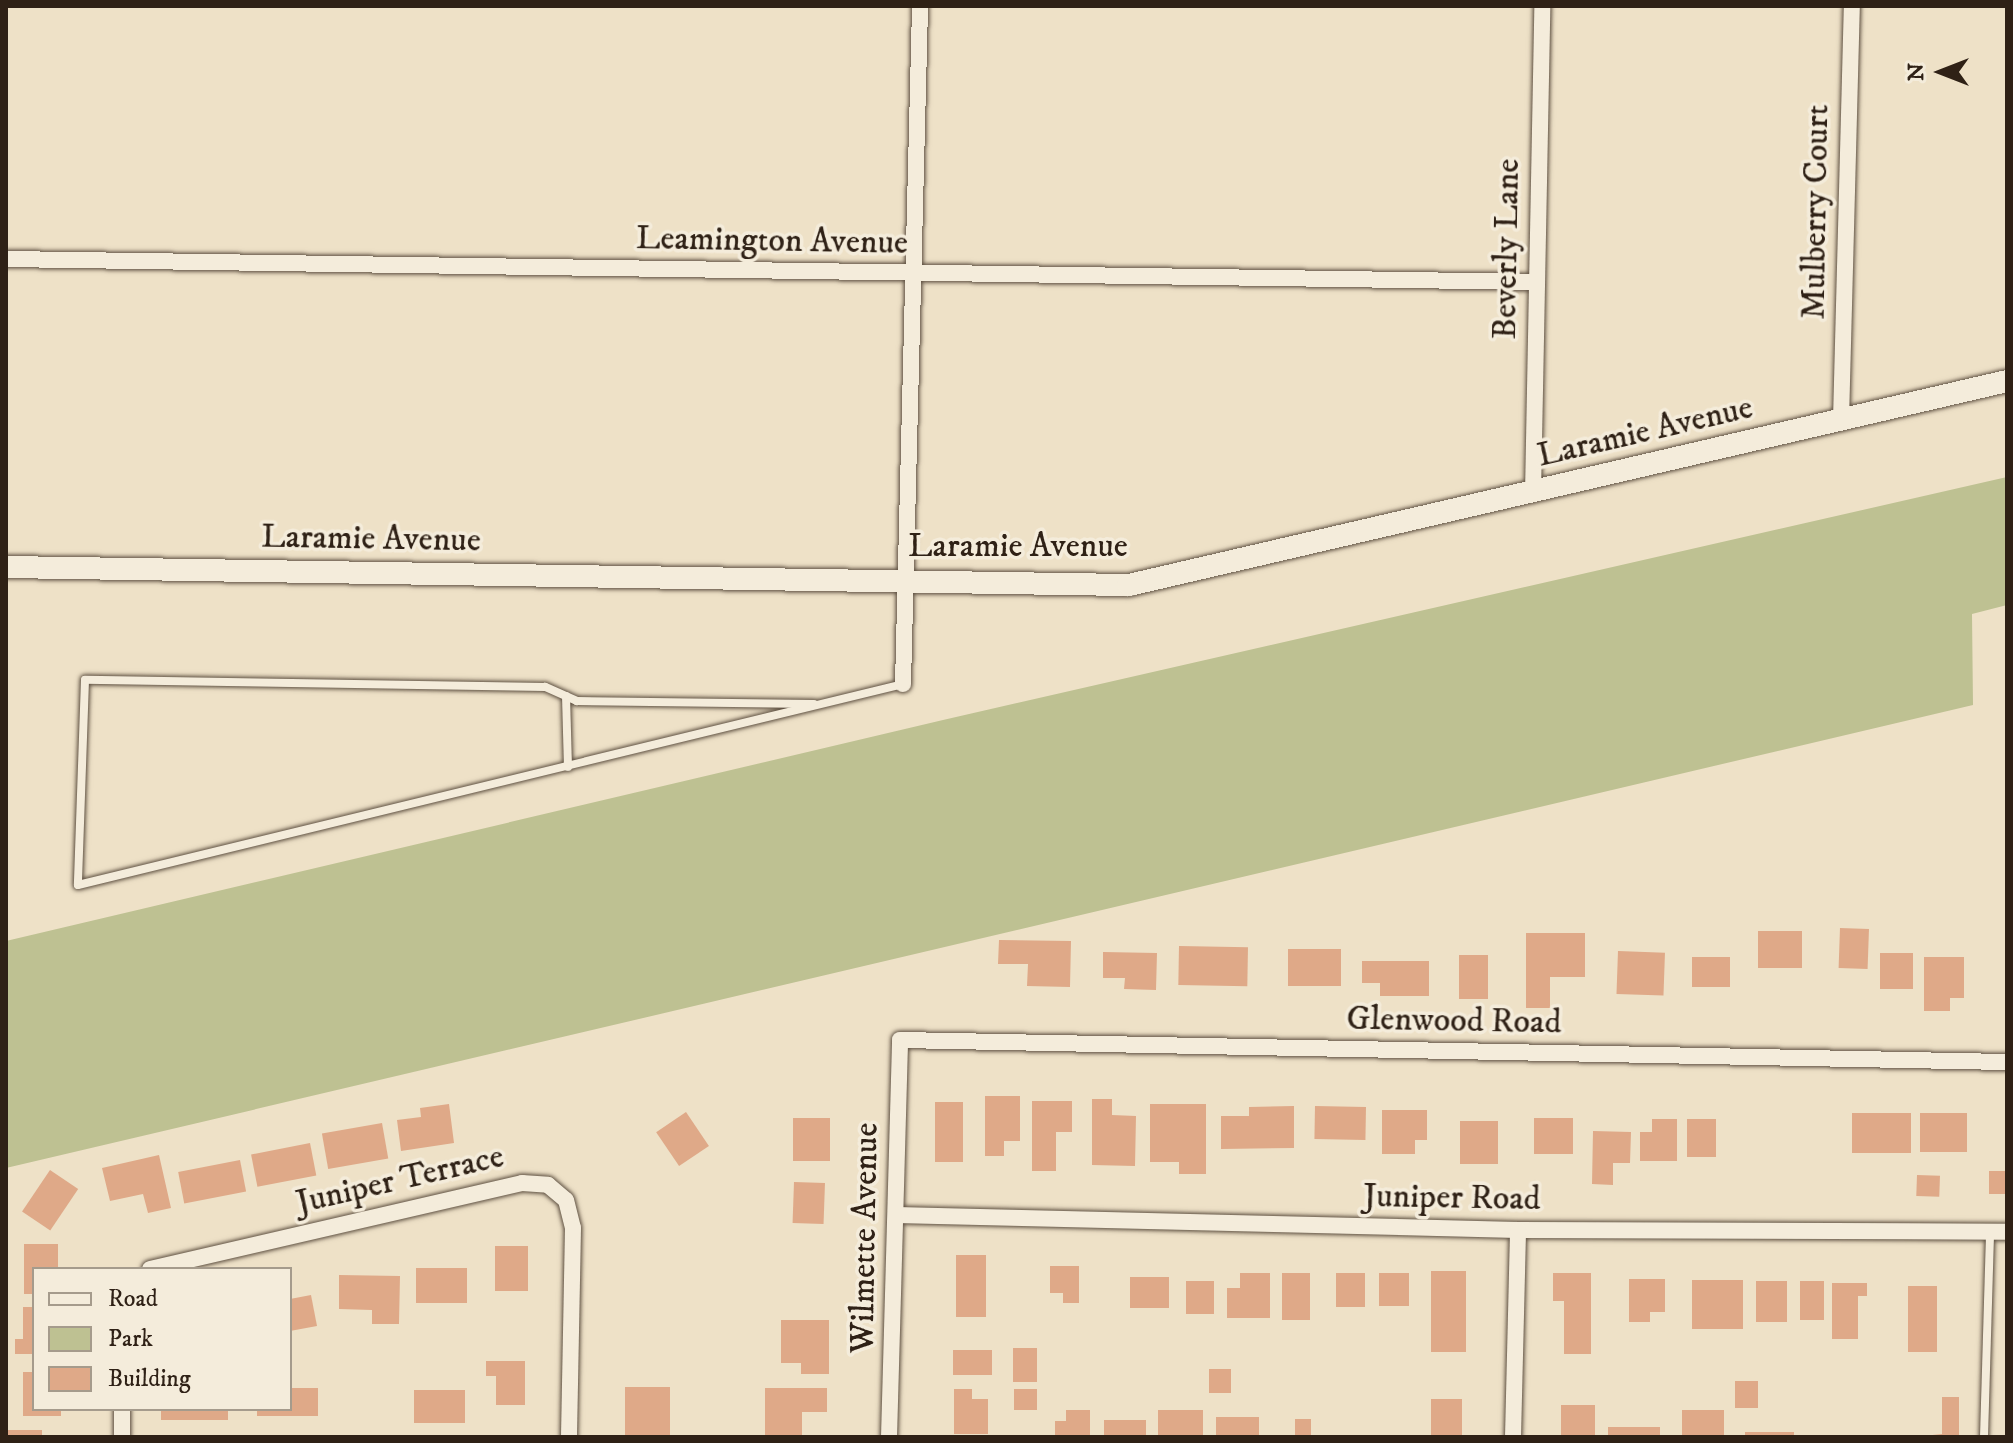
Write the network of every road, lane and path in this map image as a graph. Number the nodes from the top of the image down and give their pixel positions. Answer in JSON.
{"nodes":[{"id":1,"x":920,"y":6,"type":"edge"},
{"id":2,"x":1542,"y":6,"type":"edge"},
{"id":3,"x":1852,"y":6,"type":"edge"},
{"id":4,"x":6,"y":259,"type":"edge"},
{"id":5,"x":913,"y":273,"type":"junction"},
{"id":6,"x":1536,"y":282,"type":"junction"},
{"id":7,"x":2007,"y":381,"type":"edge"},
{"id":8,"x":1841,"y":420,"type":"junction"},
{"id":9,"x":1533,"y":494,"type":"junction"},
{"id":10,"x":6,"y":567,"type":"edge"},
{"id":11,"x":905,"y":581,"type":"junction"},
{"id":12,"x":903,"y":684,"type":"joint"},
{"id":13,"x":566,"y":696,"type":"junction"},
{"id":14,"x":814,"y":704,"type":"junction"},
{"id":15,"x":568,"y":767,"type":"junction"},
{"id":16,"x":900,"y":1040,"type":"joint"},
{"id":17,"x":2007,"y":1062,"type":"edge"},
{"id":18,"x":896,"y":1215,"type":"junction"},
{"id":19,"x":1518,"y":1230,"type":"junction"},
{"id":20,"x":1998,"y":1232,"type":"edge"},
{"id":21,"x":159,"y":1267,"type":"edge"},
{"id":22,"x":122,"y":1411,"type":"edge"},
{"id":23,"x":122,"y":1437,"type":"edge"},
{"id":24,"x":569,"y":1437,"type":"edge"},
{"id":25,"x":889,"y":1437,"type":"edge"},
{"id":26,"x":1513,"y":1437,"type":"edge"},
{"id":27,"x":1984,"y":1437,"type":"edge"}],
"edges":[{"from":1,"to":5,"type":"street"},
{"from":2,"to":6,"type":"street","name":"Beverly Lane"},
{"from":3,"to":8,"type":"street","name":"Mulberry Court"},
{"from":4,"to":5,"type":"street","name":"Leamington Avenue"},
{"from":5,"to":6,"type":"street","name":"Leamington Avenue"},
{"from":5,"to":11,"type":"street"},
{"from":6,"to":9,"type":"street","name":"Beverly Lane"},
{"from":7,"to":8,"type":"street","name":"Laramie Avenue"},
{"from":8,"to":9,"type":"street","name":"Laramie Avenue"},
{"from":9,"to":11,"type":"street","name":"Laramie Avenue"},
{"from":10,"to":11,"type":"street","name":"Laramie Avenue"},
{"from":11,"to":12,"type":"street"},
{"from":12,"to":14,"type":"lane"},
{"from":13,"to":14,"type":"lane"},
{"from":13,"to":15,"type":"lane"},
{"from":13,"to":15,"type":"lane"},
{"from":14,"to":15,"type":"lane"},
{"from":16,"to":17,"type":"street","name":"Glenwood Road"},
{"from":16,"to":18,"type":"street","name":"Wilmette Avenue"},
{"from":18,"to":19,"type":"street","name":"Juniper Road"},
{"from":18,"to":25,"type":"street","name":"Wilmette Avenue"},
{"from":19,"to":20,"type":"street","name":"Juniper Road"},
{"from":19,"to":26,"type":"street"},
{"from":20,"to":27,"type":"lane"},
{"from":21,"to":24,"type":"street","name":"Juniper Terrace"},
{"from":22,"to":23,"type":"street"}]}
